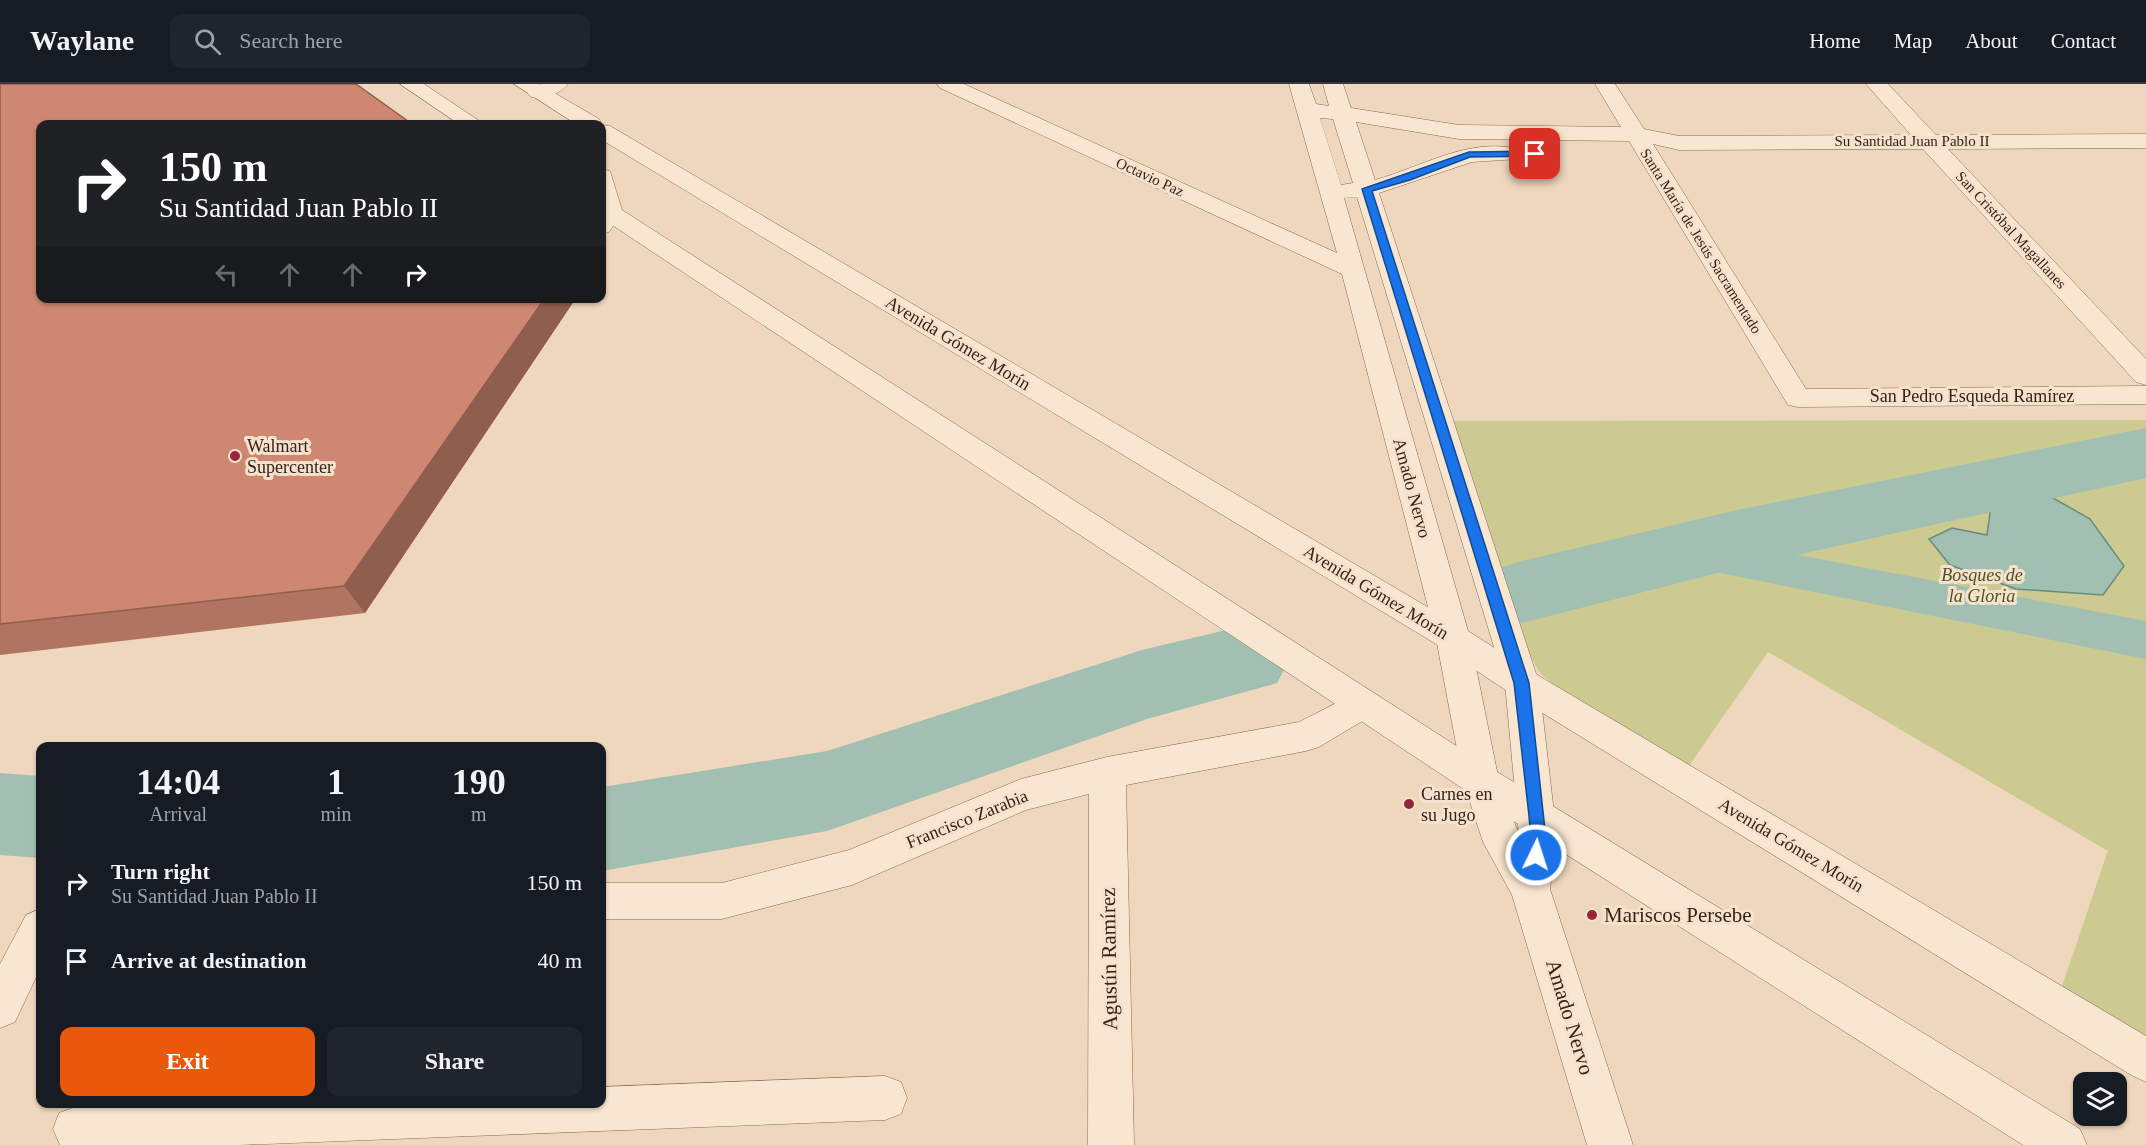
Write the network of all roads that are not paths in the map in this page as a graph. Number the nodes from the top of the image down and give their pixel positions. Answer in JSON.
{"nodes":[{"id":1,"x":410,"y":84,"type":"edge"},
{"id":2,"x":558,"y":84,"type":"edge"},
{"id":3,"x":947,"y":84,"type":"edge"},
{"id":4,"x":1605,"y":84,"type":"edge"},
{"id":5,"x":1876,"y":84,"type":"edge"},
{"id":6,"x":531,"y":88,"type":"edge"},
{"id":7,"x":1303,"y":97,"type":"edge"},
{"id":8,"x":1337,"y":98,"type":"edge"},
{"id":9,"x":467,"y":120,"type":"edge"},
{"id":10,"x":582,"y":120,"type":"edge"},
{"id":11,"x":1459,"y":132,"type":"junction"},
{"id":12,"x":606,"y":134,"type":"edge"},
{"id":13,"x":1929,"y":141,"type":"junction"},
{"id":14,"x":2146,"y":141,"type":"edge"},
{"id":15,"x":1641,"y":143,"type":"junction"},
{"id":16,"x":1469,"y":154,"type":"junction"},
{"id":17,"x":1367,"y":189,"type":"junction"},
{"id":18,"x":1331,"y":192,"type":"junction"},
{"id":19,"x":606,"y":217,"type":"edge"},
{"id":20,"x":1354,"y":270,"type":"junction"},
{"id":21,"x":2146,"y":376,"type":"edge"},
{"id":22,"x":2146,"y":395,"type":"edge"},
{"id":23,"x":1798,"y":398,"type":"joint"},
{"id":24,"x":1453,"y":638,"type":"junction"},
{"id":25,"x":1522,"y":683,"type":"junction"},
{"id":26,"x":1362,"y":704,"type":"junction"},
{"id":27,"x":1107,"y":773,"type":"junction"},
{"id":28,"x":1481,"y":781,"type":"junction"},
{"id":29,"x":1537,"y":816,"type":"junction"},
{"id":30,"x":1530,"y":889,"type":"junction"},
{"id":31,"x":606,"y":901,"type":"edge"},
{"id":32,"x":36,"y":936,"type":"edge"},
{"id":33,"x":0,"y":1007,"type":"edge"},
{"id":34,"x":2146,"y":1060,"type":"edge"},
{"id":35,"x":885,"y":1098,"type":"dead end"},
{"id":36,"x":75,"y":1129,"type":"dead end"},
{"id":37,"x":438,"y":1131,"type":"edge"},
{"id":38,"x":1111,"y":1145,"type":"edge"},
{"id":39,"x":1610,"y":1145,"type":"edge"},
{"id":40,"x":2064,"y":1145,"type":"edge"}],
"edges":[{"from":1,"to":9,"type":"street"},
{"from":2,"to":6,"type":"street"},
{"from":3,"to":20,"type":"street","name":"Octavio Paz"},
{"from":4,"to":15,"type":"street","name":"Santa María de Jesús Sacramentado"},
{"from":5,"to":13,"type":"street","name":"San Cristóbal Magallanes"},
{"from":6,"to":10,"type":"street","name":"Avenida Gómez Morín"},
{"from":7,"to":8,"type":"street","name":"Su Santidad Juan Pablo II"},
{"from":7,"to":18,"type":"street","name":"Amado Nervo"},
{"from":8,"to":11,"type":"street","name":"Su Santidad Juan Pablo II"},
{"from":8,"to":17,"type":"street","name":"Amado Nervo"},
{"from":11,"to":15,"type":"street","name":"Su Santidad Juan Pablo II"},
{"from":11,"to":16,"type":"street"},
{"from":12,"to":24,"type":"street","name":"Avenida Gómez Morín"},
{"from":13,"to":14,"type":"street","name":"Su Santidad Juan Pablo II"},
{"from":13,"to":15,"type":"street","name":"Su Santidad Juan Pablo II"},
{"from":13,"to":21,"type":"street","name":"San Cristóbal Magallanes"},
{"from":15,"to":16,"type":"street","name":"Su Santidad Juan Pablo II"},
{"from":15,"to":23,"type":"street","name":"Santa María de Jesús Sacramentado"},
{"from":16,"to":17,"type":"street","name":"Su Santidad Juan Pablo II"},
{"from":17,"to":18,"type":"street","name":"Su Santidad Juan Pablo II"},
{"from":17,"to":25,"type":"street","name":"Amado Nervo"},
{"from":18,"to":20,"type":"street","name":"Amado Nervo"},
{"from":19,"to":26,"type":"street"},
{"from":20,"to":24,"type":"street","name":"Amado Nervo"},
{"from":22,"to":23,"type":"street","name":"San Pedro Esqueda Ramírez"},
{"from":24,"to":25,"type":"street","name":"Avenida Gómez Morín"},
{"from":24,"to":28,"type":"street","name":"Amado Nervo"},
{"from":25,"to":29,"type":"street","name":"Amado Nervo"},
{"from":25,"to":34,"type":"street","name":"Avenida Gómez Morín"},
{"from":26,"to":27,"type":"street","name":"Francisco Zarabia"},
{"from":26,"to":28,"type":"street"},
{"from":27,"to":31,"type":"street","name":"Francisco Zarabia"},
{"from":27,"to":38,"type":"street","name":"Agustín Ramírez"},
{"from":28,"to":29,"type":"street"},
{"from":28,"to":30,"type":"street","name":"Amado Nervo"},
{"from":29,"to":30,"type":"street","name":"Amado Nervo"},
{"from":29,"to":40,"type":"street"},
{"from":30,"to":39,"type":"street","name":"Amado Nervo"},
{"from":32,"to":33,"type":"street"},
{"from":35,"to":37,"type":"street"},
{"from":36,"to":37,"type":"street"}]}
